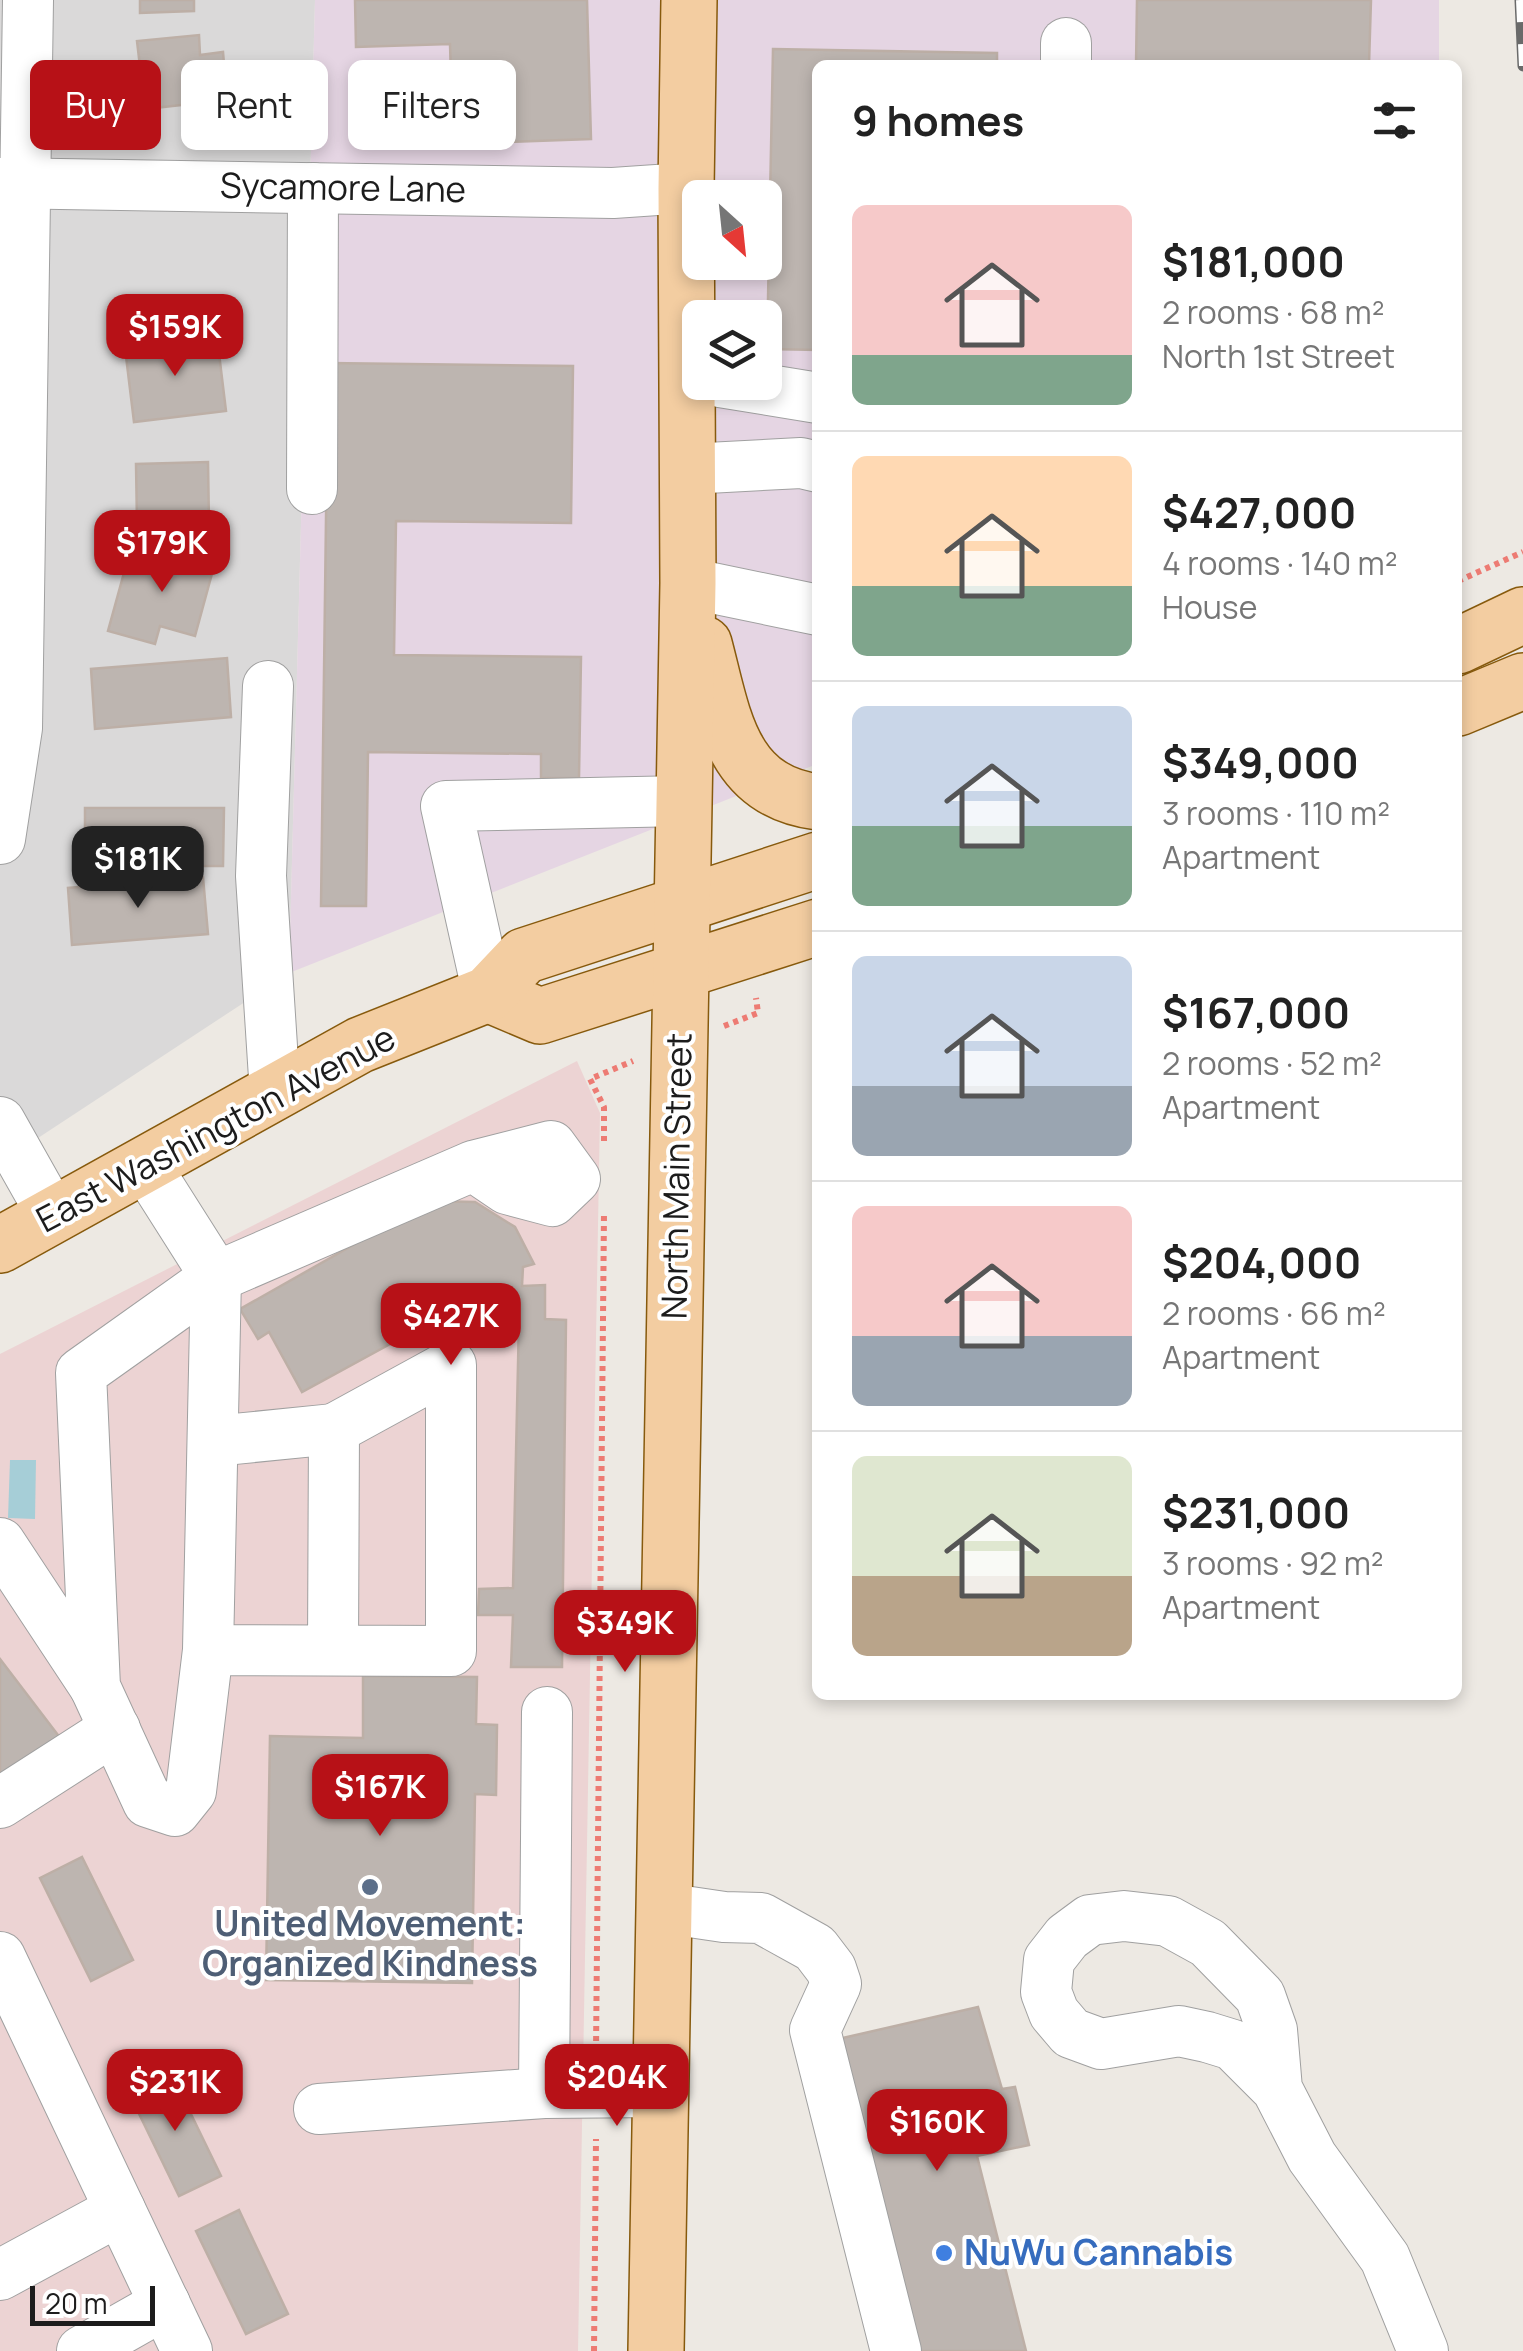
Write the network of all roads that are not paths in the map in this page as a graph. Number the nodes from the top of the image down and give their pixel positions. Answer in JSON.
{"nodes":[{"id":1,"x":28,"y":0,"type":"edge"},
{"id":2,"x":688,"y":0,"type":"edge"},
{"id":3,"x":686,"y":180,"type":"edge"},
{"id":4,"x":13,"y":183,"type":"edge"},
{"id":5,"x":313,"y":188,"type":"junction"},
{"id":6,"x":682,"y":188,"type":"edge"},
{"id":7,"x":782,"y":392,"type":"edge"},
{"id":8,"x":812,"y":397,"type":"edge"},
{"id":9,"x":699,"y":400,"type":"edge"},
{"id":10,"x":812,"y":466,"type":"edge"},
{"id":11,"x":688,"y":468,"type":"junction"},
{"id":12,"x":312,"y":490,"type":"dead end"},
{"id":13,"x":688,"y":583,"type":"junction"},
{"id":14,"x":812,"y":609,"type":"edge"},
{"id":15,"x":1523,"y":615,"type":"edge"},
{"id":16,"x":1462,"y":644,"type":"edge"},
{"id":17,"x":1523,"y":681,"type":"edge"},
{"id":18,"x":268,"y":686,"type":"dead end"},
{"id":19,"x":1462,"y":706,"type":"edge"},
{"id":20,"x":812,"y":800,"type":"edge"},
{"id":21,"x":683,"y":802,"type":"junction"},
{"id":22,"x":0,"y":839,"type":"edge"},
{"id":23,"x":812,"y":862,"type":"edge"},
{"id":24,"x":681,"y":904,"type":"junction"},
{"id":25,"x":812,"y":930,"type":"edge"},
{"id":26,"x":680,"y":972,"type":"junction"},
{"id":27,"x":488,"y":994,"type":"junction"},
{"id":28,"x":275,"y":1092,"type":"junction"},
{"id":29,"x":0,"y":1122,"type":"edge"},
{"id":30,"x":145,"y":1165,"type":"junction"},
{"id":31,"x":473,"y":1166,"type":"dead end"},
{"id":32,"x":53,"y":1216,"type":"junction"},
{"id":33,"x":0,"y":1245,"type":"edge"},
{"id":34,"x":216,"y":1276,"type":"junction"},
{"id":35,"x":334,"y":1428,"type":"junction"},
{"id":36,"x":214,"y":1440,"type":"junction"},
{"id":37,"x":0,"y":1542,"type":"edge"},
{"id":38,"x":334,"y":1648,"type":"junction"},
{"id":39,"x":208,"y":1650,"type":"junction"},
{"id":40,"x":105,"y":1708,"type":"junction"},
{"id":41,"x":547,"y":1712,"type":"dead end"},
{"id":42,"x":0,"y":1803,"type":"edge"},
{"id":43,"x":663,"y":1908,"type":"junction"},
{"id":44,"x":0,"y":1956,"type":"edge"},
{"id":45,"x":1277,"y":2089,"type":"junction"},
{"id":46,"x":660,"y":2092,"type":"junction"},
{"id":47,"x":544,"y":2093,"type":"junction"},
{"id":48,"x":319,"y":2109,"type":"dead end"},
{"id":49,"x":120,"y":2210,"type":"junction"},
{"id":50,"x":0,"y":2275,"type":"edge"},
{"id":51,"x":164,"y":2304,"type":"junction"},
{"id":52,"x":82,"y":2351,"type":"edge"},
{"id":53,"x":187,"y":2351,"type":"edge"},
{"id":54,"x":656,"y":2351,"type":"edge"},
{"id":55,"x":896,"y":2351,"type":"edge"},
{"id":56,"x":1423,"y":2351,"type":"edge"}],
"edges":[{"from":1,"to":4,"type":"street"},
{"from":2,"to":3,"type":"main road","name":"North Main Street"},
{"from":4,"to":5,"type":"street","name":"Sycamore Lane"},
{"from":4,"to":22,"type":"street"},
{"from":5,"to":6,"type":"street","name":"Sycamore Lane"},
{"from":5,"to":12,"type":"street"},
{"from":7,"to":8,"type":"street"},
{"from":9,"to":11,"type":"main road","name":"North Main Street"},
{"from":10,"to":11,"type":"street"},
{"from":11,"to":13,"type":"main road","name":"North Main Street"},
{"from":13,"to":14,"type":"street"},
{"from":13,"to":20,"type":"main road"},
{"from":13,"to":21,"type":"main road","name":"North Main Street"},
{"from":15,"to":16,"type":"main road"},
{"from":17,"to":19,"type":"main road"},
{"from":18,"to":28,"type":"street"},
{"from":21,"to":24,"type":"main road","name":"North Main Street"},
{"from":21,"to":27,"type":"street"},
{"from":23,"to":24,"type":"main road","name":"East Washington Avenue"},
{"from":24,"to":26,"type":"main road","name":"North Main Street"},
{"from":24,"to":27,"type":"main road","name":"East Washington Avenue"},
{"from":25,"to":26,"type":"main road"},
{"from":26,"to":27,"type":"main road"},
{"from":26,"to":43,"type":"main road","name":"North Main Street"},
{"from":27,"to":28,"type":"main road","name":"East Washington Avenue"},
{"from":28,"to":30,"type":"main road","name":"East Washington Avenue"},
{"from":29,"to":32,"type":"street"},
{"from":30,"to":32,"type":"main road","name":"East Washington Avenue"},
{"from":30,"to":34,"type":"street"},
{"from":31,"to":34,"type":"street"},
{"from":32,"to":33,"type":"main road","name":"East Washington Avenue"},
{"from":34,"to":36,"type":"street"},
{"from":34,"to":40,"type":"street"},
{"from":35,"to":36,"type":"street"},
{"from":35,"to":38,"type":"street"},
{"from":35,"to":38,"type":"street"},
{"from":36,"to":39,"type":"street"},
{"from":37,"to":40,"type":"street"},
{"from":38,"to":39,"type":"street"},
{"from":39,"to":40,"type":"street"},
{"from":40,"to":42,"type":"street"},
{"from":41,"to":47,"type":"street"},
{"from":43,"to":46,"type":"main road","name":"North Main Street"},
{"from":43,"to":55,"type":"street"},
{"from":44,"to":49,"type":"street"},
{"from":45,"to":45,"type":"street"},
{"from":45,"to":56,"type":"street"},
{"from":46,"to":47,"type":"street"},
{"from":46,"to":54,"type":"main road","name":"North Main Street"},
{"from":47,"to":48,"type":"street"},
{"from":49,"to":50,"type":"street"},
{"from":49,"to":51,"type":"street"},
{"from":51,"to":52,"type":"street"},
{"from":51,"to":53,"type":"street"}]}
